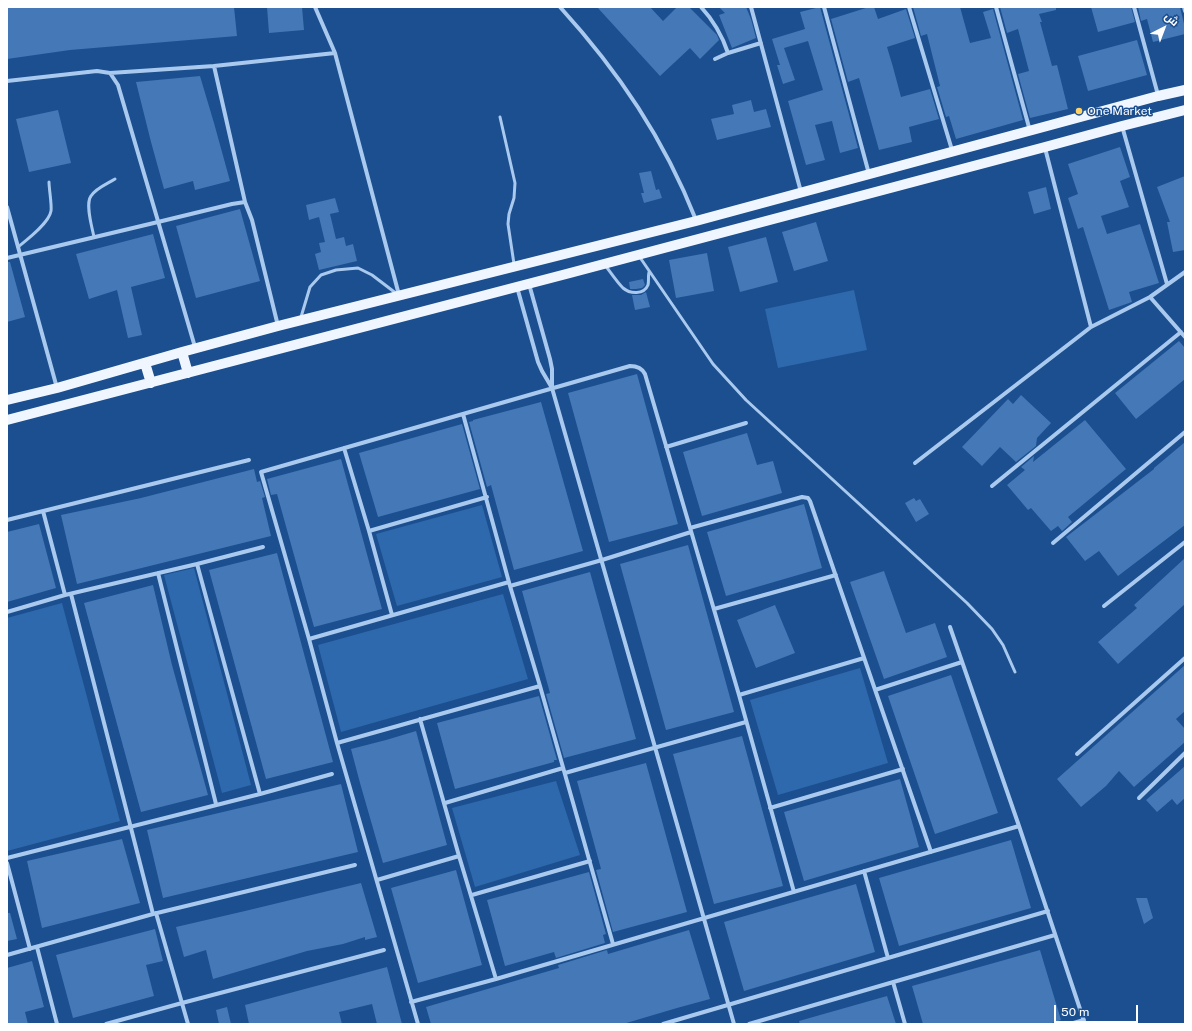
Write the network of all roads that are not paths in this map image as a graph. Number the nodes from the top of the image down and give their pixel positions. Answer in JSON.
{"nodes":[{"id":1,"x":315,"y":7,"type":"edge"},
{"id":2,"x":560,"y":7,"type":"edge"},
{"id":3,"x":700,"y":7,"type":"edge"},
{"id":4,"x":751,"y":7,"type":"edge"},
{"id":5,"x":824,"y":7,"type":"edge"},
{"id":6,"x":909,"y":7,"type":"edge"},
{"id":7,"x":996,"y":7,"type":"edge"},
{"id":8,"x":1134,"y":7,"type":"edge"},
{"id":9,"x":1184,"y":7,"type":"edge"},
{"id":10,"x":1185,"y":12,"type":"edge"},
{"id":11,"x":761,"y":43,"type":"junction"},
{"id":12,"x":335,"y":52,"type":"junction"},
{"id":13,"x":728,"y":53,"type":"junction"},
{"id":14,"x":715,"y":59,"type":"dead end"},
{"id":15,"x":214,"y":66,"type":"junction"},
{"id":16,"x":110,"y":73,"type":"junction"},
{"id":17,"x":7,"y":81,"type":"edge"},
{"id":18,"x":1185,"y":90,"type":"edge"},
{"id":19,"x":1158,"y":96,"type":"junction"},
{"id":20,"x":1185,"y":110,"type":"edge"},
{"id":21,"x":500,"y":117,"type":"dead end"},
{"id":22,"x":1122,"y":126,"type":"junction"},
{"id":23,"x":1030,"y":131,"type":"junction"},
{"id":24,"x":1045,"y":147,"type":"junction"},
{"id":25,"x":950,"y":152,"type":"junction"},
{"id":26,"x":952,"y":171,"type":"junction"},
{"id":27,"x":869,"y":174,"type":"junction"},
{"id":28,"x":115,"y":179,"type":"dead end"},
{"id":29,"x":49,"y":182,"type":"dead end"},
{"id":30,"x":801,"y":192,"type":"junction"},
{"id":31,"x":245,"y":202,"type":"junction"},
{"id":32,"x":7,"y":207,"type":"edge"},
{"id":33,"x":696,"y":221,"type":"junction"},
{"id":34,"x":158,"y":222,"type":"junction"},
{"id":35,"x":94,"y":237,"type":"junction"},
{"id":36,"x":18,"y":247,"type":"junction"},
{"id":37,"x":21,"y":254,"type":"junction"},
{"id":38,"x":638,"y":255,"type":"junction"},
{"id":39,"x":7,"y":258,"type":"edge"},
{"id":40,"x":604,"y":264,"type":"junction"},
{"id":41,"x":514,"y":266,"type":"junction"},
{"id":42,"x":649,"y":271,"type":"junction"},
{"id":43,"x":1185,"y":272,"type":"edge"},
{"id":44,"x":529,"y":284,"type":"junction"},
{"id":45,"x":1167,"y":284,"type":"junction"},
{"id":46,"x":517,"y":287,"type":"junction"},
{"id":47,"x":399,"y":295,"type":"junction"},
{"id":48,"x":1150,"y":297,"type":"junction"},
{"id":49,"x":300,"y":321,"type":"junction"},
{"id":50,"x":278,"y":326,"type":"junction"},
{"id":51,"x":1091,"y":327,"type":"junction"},
{"id":52,"x":1181,"y":332,"type":"junction"},
{"id":53,"x":1185,"y":337,"type":"edge"},
{"id":54,"x":196,"y":348,"type":"junction"},
{"id":55,"x":182,"y":352,"type":"junction"},
{"id":56,"x":145,"y":363,"type":"junction"},
{"id":57,"x":188,"y":373,"type":"junction"},
{"id":58,"x":151,"y":383,"type":"junction"},
{"id":59,"x":57,"y":388,"type":"junction"},
{"id":60,"x":552,"y":388,"type":"junction"},
{"id":61,"x":7,"y":400,"type":"edge"},
{"id":62,"x":463,"y":414,"type":"junction"},
{"id":63,"x":7,"y":420,"type":"edge"},
{"id":64,"x":746,"y":423,"type":"dead end"},
{"id":65,"x":1185,"y":432,"type":"edge"},
{"id":66,"x":666,"y":446,"type":"junction"},
{"id":67,"x":344,"y":448,"type":"junction"},
{"id":68,"x":249,"y":460,"type":"dead end"},
{"id":69,"x":915,"y":463,"type":"dead end"},
{"id":70,"x":992,"y":486,"type":"dead end"},
{"id":71,"x":486,"y":497,"type":"junction"},
{"id":72,"x":43,"y":511,"type":"junction"},
{"id":73,"x":7,"y":520,"type":"edge"},
{"id":74,"x":691,"y":530,"type":"junction"},
{"id":75,"x":369,"y":531,"type":"junction"},
{"id":76,"x":1185,"y":542,"type":"edge"},
{"id":77,"x":1053,"y":543,"type":"dead end"},
{"id":78,"x":263,"y":546,"type":"dead end"},
{"id":79,"x":602,"y":560,"type":"junction"},
{"id":80,"x":197,"y":564,"type":"junction"},
{"id":81,"x":158,"y":573,"type":"junction"},
{"id":82,"x":836,"y":575,"type":"junction"},
{"id":83,"x":510,"y":584,"type":"junction"},
{"id":84,"x":71,"y":594,"type":"junction"},
{"id":85,"x":65,"y":595,"type":"junction"},
{"id":86,"x":1104,"y":606,"type":"dead end"},
{"id":87,"x":714,"y":609,"type":"junction"},
{"id":88,"x":7,"y":612,"type":"edge"},
{"id":89,"x":392,"y":615,"type":"junction"},
{"id":90,"x":950,"y":627,"type":"dead end"},
{"id":91,"x":309,"y":639,"type":"junction"},
{"id":92,"x":864,"y":658,"type":"junction"},
{"id":93,"x":1185,"y":658,"type":"edge"},
{"id":94,"x":962,"y":662,"type":"junction"},
{"id":95,"x":1015,"y":672,"type":"dead end"},
{"id":96,"x":540,"y":686,"type":"junction"},
{"id":97,"x":875,"y":690,"type":"junction"},
{"id":98,"x":739,"y":695,"type":"junction"},
{"id":99,"x":420,"y":720,"type":"junction"},
{"id":100,"x":746,"y":722,"type":"junction"},
{"id":101,"x":337,"y":743,"type":"junction"},
{"id":102,"x":654,"y":747,"type":"junction"},
{"id":103,"x":1185,"y":753,"type":"edge"},
{"id":104,"x":1077,"y":754,"type":"dead end"},
{"id":105,"x":903,"y":769,"type":"junction"},
{"id":106,"x":564,"y":771,"type":"junction"},
{"id":107,"x":332,"y":774,"type":"dead end"},
{"id":108,"x":260,"y":794,"type":"junction"},
{"id":109,"x":1139,"y":798,"type":"dead end"},
{"id":110,"x":445,"y":803,"type":"junction"},
{"id":111,"x":216,"y":804,"type":"junction"},
{"id":112,"x":770,"y":808,"type":"junction"},
{"id":113,"x":131,"y":826,"type":"junction"},
{"id":114,"x":1019,"y":826,"type":"junction"},
{"id":115,"x":930,"y":852,"type":"junction"},
{"id":116,"x":459,"y":856,"type":"junction"},
{"id":117,"x":7,"y":858,"type":"edge"},
{"id":118,"x":590,"y":861,"type":"junction"},
{"id":119,"x":7,"y":862,"type":"edge"},
{"id":120,"x":355,"y":865,"type":"dead end"},
{"id":121,"x":864,"y":871,"type":"junction"},
{"id":122,"x":377,"y":880,"type":"junction"},
{"id":123,"x":794,"y":892,"type":"junction"},
{"id":124,"x":472,"y":895,"type":"junction"},
{"id":125,"x":1048,"y":911,"type":"junction"},
{"id":126,"x":155,"y":914,"type":"junction"},
{"id":127,"x":704,"y":919,"type":"junction"},
{"id":128,"x":1056,"y":935,"type":"junction"},
{"id":129,"x":613,"y":944,"type":"junction"},
{"id":130,"x":37,"y":947,"type":"junction"},
{"id":131,"x":30,"y":949,"type":"junction"},
{"id":132,"x":384,"y":950,"type":"dead end"},
{"id":133,"x":7,"y":955,"type":"edge"},
{"id":134,"x":888,"y":958,"type":"junction"},
{"id":135,"x":496,"y":979,"type":"junction"},
{"id":136,"x":893,"y":982,"type":"junction"},
{"id":137,"x":411,"y":1002,"type":"junction"},
{"id":138,"x":182,"y":1003,"type":"junction"},
{"id":139,"x":729,"y":1006,"type":"junction"},
{"id":140,"x":1085,"y":1022,"type":"edge"},
{"id":141,"x":57,"y":1024,"type":"edge"},
{"id":142,"x":106,"y":1024,"type":"edge"},
{"id":143,"x":188,"y":1024,"type":"edge"},
{"id":144,"x":418,"y":1024,"type":"edge"},
{"id":145,"x":664,"y":1024,"type":"edge"},
{"id":146,"x":734,"y":1024,"type":"edge"},
{"id":147,"x":749,"y":1024,"type":"edge"},
{"id":148,"x":905,"y":1024,"type":"edge"},
{"id":149,"x":1070,"y":1024,"type":"edge"}],
"edges":[{"from":1,"to":12,"type":"street"},
{"from":2,"to":33,"type":"street"},
{"from":3,"to":13,"type":"street"},
{"from":4,"to":11,"type":"street"},
{"from":5,"to":27,"type":"street"},
{"from":6,"to":25,"type":"street"},
{"from":7,"to":23,"type":"street"},
{"from":8,"to":19,"type":"street"},
{"from":9,"to":10,"type":"street"},
{"from":11,"to":13,"type":"street"},
{"from":11,"to":30,"type":"street"},
{"from":12,"to":15,"type":"street"},
{"from":12,"to":47,"type":"street"},
{"from":13,"to":14,"type":"street"},
{"from":15,"to":16,"type":"street"},
{"from":15,"to":31,"type":"street"},
{"from":16,"to":17,"type":"street"},
{"from":16,"to":34,"type":"street"},
{"from":18,"to":19,"type":"main road"},
{"from":19,"to":23,"type":"main road"},
{"from":20,"to":22,"type":"main road"},
{"from":21,"to":41,"type":"lane"},
{"from":22,"to":24,"type":"main road"},
{"from":22,"to":45,"type":"street"},
{"from":23,"to":25,"type":"main road"},
{"from":24,"to":26,"type":"main road"},
{"from":24,"to":51,"type":"street"},
{"from":25,"to":26,"type":"main road"},
{"from":25,"to":27,"type":"main road"},
{"from":26,"to":38,"type":"main road"},
{"from":27,"to":30,"type":"main road"},
{"from":28,"to":35,"type":"lane"},
{"from":29,"to":36,"type":"lane"},
{"from":30,"to":33,"type":"main road"},
{"from":31,"to":34,"type":"street"},
{"from":31,"to":50,"type":"street"},
{"from":32,"to":36,"type":"street"},
{"from":33,"to":41,"type":"main road"},
{"from":34,"to":35,"type":"street"},
{"from":34,"to":54,"type":"street"},
{"from":35,"to":37,"type":"street"},
{"from":36,"to":37,"type":"street"},
{"from":37,"to":39,"type":"street"},
{"from":37,"to":59,"type":"street"},
{"from":38,"to":40,"type":"main road"},
{"from":38,"to":42,"type":"lane"},
{"from":40,"to":42,"type":"lane"},
{"from":40,"to":44,"type":"main road"},
{"from":41,"to":47,"type":"main road"},
{"from":42,"to":95,"type":"lane"},
{"from":43,"to":45,"type":"street"},
{"from":44,"to":46,"type":"main road"},
{"from":44,"to":60,"type":"street"},
{"from":45,"to":48,"type":"street"},
{"from":46,"to":57,"type":"main road"},
{"from":46,"to":60,"type":"street"},
{"from":47,"to":49,"type":"main road"},
{"from":47,"to":49,"type":"lane"},
{"from":48,"to":51,"type":"street"},
{"from":48,"to":52,"type":"street"},
{"from":49,"to":50,"type":"main road"},
{"from":50,"to":54,"type":"main road"},
{"from":51,"to":69,"type":"street"},
{"from":52,"to":53,"type":"street"},
{"from":52,"to":70,"type":"street"},
{"from":54,"to":55,"type":"main road"},
{"from":55,"to":56,"type":"main road"},
{"from":55,"to":57,"type":"main road"},
{"from":56,"to":58,"type":"main road"},
{"from":56,"to":59,"type":"main road"},
{"from":57,"to":58,"type":"main road"},
{"from":58,"to":63,"type":"main road"},
{"from":59,"to":61,"type":"main road"},
{"from":60,"to":62,"type":"street"},
{"from":60,"to":66,"type":"street"},
{"from":60,"to":79,"type":"street"},
{"from":62,"to":67,"type":"street"},
{"from":62,"to":71,"type":"street"},
{"from":64,"to":66,"type":"street"},
{"from":65,"to":77,"type":"street"},
{"from":66,"to":74,"type":"street"},
{"from":67,"to":75,"type":"street"},
{"from":67,"to":91,"type":"street"},
{"from":68,"to":72,"type":"street"},
{"from":71,"to":75,"type":"street"},
{"from":71,"to":83,"type":"street"},
{"from":72,"to":73,"type":"street"},
{"from":72,"to":85,"type":"street"},
{"from":74,"to":79,"type":"street"},
{"from":74,"to":82,"type":"street"},
{"from":74,"to":87,"type":"street"},
{"from":75,"to":89,"type":"street"},
{"from":76,"to":86,"type":"street"},
{"from":78,"to":80,"type":"street"},
{"from":79,"to":83,"type":"street"},
{"from":79,"to":102,"type":"street"},
{"from":80,"to":81,"type":"street"},
{"from":80,"to":108,"type":"street"},
{"from":81,"to":84,"type":"street"},
{"from":81,"to":111,"type":"street"},
{"from":82,"to":87,"type":"street"},
{"from":82,"to":92,"type":"street"},
{"from":83,"to":89,"type":"street"},
{"from":83,"to":96,"type":"street"},
{"from":84,"to":85,"type":"street"},
{"from":84,"to":113,"type":"street"},
{"from":85,"to":88,"type":"street"},
{"from":87,"to":98,"type":"street"},
{"from":89,"to":91,"type":"street"},
{"from":90,"to":94,"type":"street"},
{"from":91,"to":101,"type":"street"},
{"from":92,"to":97,"type":"street"},
{"from":92,"to":98,"type":"street"},
{"from":93,"to":104,"type":"street"},
{"from":94,"to":97,"type":"street"},
{"from":94,"to":114,"type":"street"},
{"from":96,"to":99,"type":"street"},
{"from":96,"to":106,"type":"street"},
{"from":97,"to":105,"type":"street"},
{"from":98,"to":100,"type":"street"},
{"from":99,"to":101,"type":"street"},
{"from":99,"to":110,"type":"street"},
{"from":100,"to":102,"type":"street"},
{"from":100,"to":112,"type":"street"},
{"from":101,"to":122,"type":"street"},
{"from":102,"to":106,"type":"street"},
{"from":102,"to":127,"type":"street"},
{"from":103,"to":109,"type":"street"},
{"from":105,"to":112,"type":"street"},
{"from":105,"to":115,"type":"street"},
{"from":106,"to":110,"type":"street"},
{"from":106,"to":118,"type":"street"},
{"from":107,"to":108,"type":"street"},
{"from":108,"to":111,"type":"street"},
{"from":110,"to":116,"type":"street"},
{"from":111,"to":113,"type":"street"},
{"from":112,"to":123,"type":"street"},
{"from":113,"to":117,"type":"street"},
{"from":113,"to":126,"type":"street"},
{"from":114,"to":115,"type":"street"},
{"from":114,"to":125,"type":"street"},
{"from":115,"to":121,"type":"street"},
{"from":116,"to":122,"type":"street"},
{"from":116,"to":124,"type":"street"},
{"from":118,"to":124,"type":"street"},
{"from":118,"to":129,"type":"street"},
{"from":119,"to":131,"type":"street"},
{"from":120,"to":126,"type":"street"},
{"from":121,"to":123,"type":"street"},
{"from":121,"to":134,"type":"street"},
{"from":122,"to":137,"type":"street"},
{"from":123,"to":127,"type":"street"},
{"from":124,"to":135,"type":"street"},
{"from":125,"to":128,"type":"street"},
{"from":125,"to":134,"type":"street"},
{"from":126,"to":130,"type":"street"},
{"from":126,"to":138,"type":"street"},
{"from":127,"to":129,"type":"street"},
{"from":127,"to":139,"type":"street"},
{"from":128,"to":136,"type":"street"},
{"from":128,"to":140,"type":"street"},
{"from":129,"to":135,"type":"street"},
{"from":130,"to":131,"type":"street"},
{"from":130,"to":141,"type":"street"},
{"from":131,"to":133,"type":"street"},
{"from":132,"to":138,"type":"street"},
{"from":134,"to":139,"type":"street"},
{"from":135,"to":137,"type":"street"},
{"from":136,"to":147,"type":"street"},
{"from":136,"to":148,"type":"street"},
{"from":137,"to":144,"type":"street"},
{"from":138,"to":142,"type":"street"},
{"from":138,"to":143,"type":"street"},
{"from":139,"to":145,"type":"street"},
{"from":139,"to":146,"type":"street"},
{"from":140,"to":149,"type":"street"}]}
